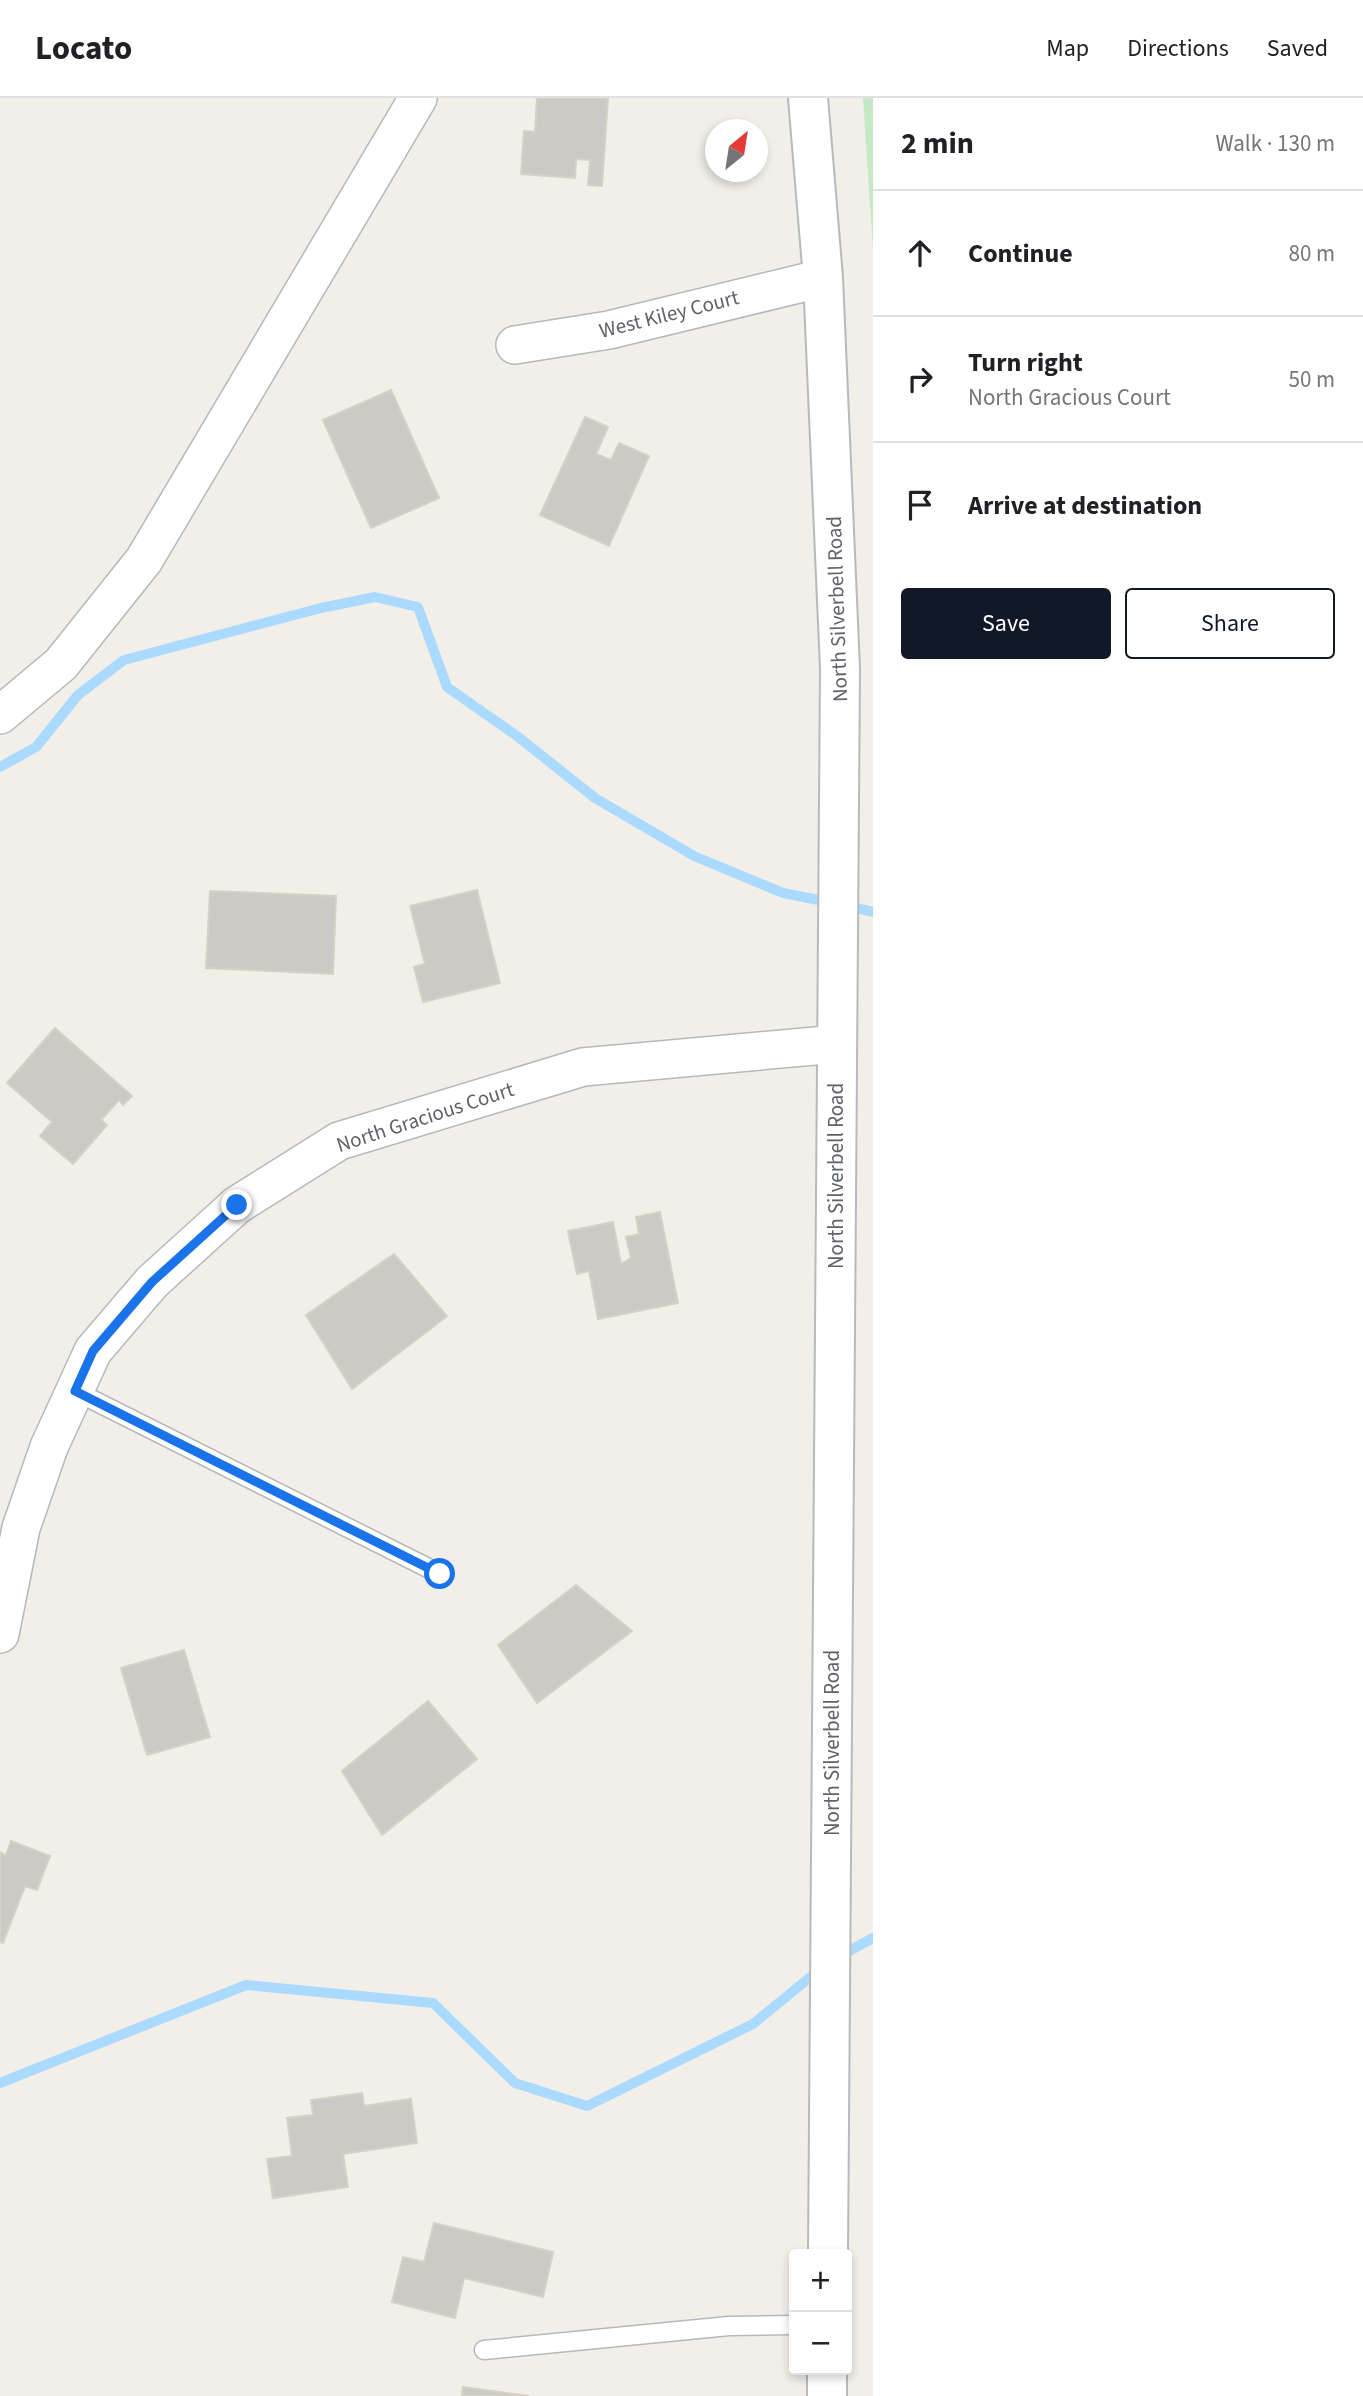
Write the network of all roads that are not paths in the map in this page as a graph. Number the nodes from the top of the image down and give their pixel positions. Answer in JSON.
{"nodes":[{"id":1,"x":418,"y":98,"type":"edge"},
{"id":2,"x":808,"y":98,"type":"edge"},
{"id":3,"x":823,"y":278,"type":"junction"},
{"id":4,"x":515,"y":345,"type":"dead end"},
{"id":5,"x":0,"y":715,"type":"edge"},
{"id":6,"x":838,"y":1044,"type":"junction"},
{"id":7,"x":75,"y":1391,"type":"junction"},
{"id":8,"x":440,"y":1574,"type":"dead end"},
{"id":9,"x":0,"y":1634,"type":"edge"},
{"id":10,"x":828,"y":2249,"type":"edge"},
{"id":11,"x":789,"y":2325,"type":"edge"},
{"id":12,"x":484,"y":2350,"type":"dead end"},
{"id":13,"x":827,"y":2375,"type":"edge"},
{"id":14,"x":827,"y":2396,"type":"edge"}],
"edges":[{"from":1,"to":5,"type":"street"},
{"from":2,"to":3,"type":"main road","name":"North Silverbell Road"},
{"from":3,"to":4,"type":"street","name":"West Kiley Court"},
{"from":3,"to":6,"type":"main road","name":"North Silverbell Road"},
{"from":6,"to":7,"type":"street","name":"North Gracious Court"},
{"from":6,"to":10,"type":"main road","name":"North Silverbell Road"},
{"from":7,"to":8,"type":"lane"},
{"from":7,"to":9,"type":"street","name":"North Gracious Court"},
{"from":11,"to":12,"type":"lane"},
{"from":13,"to":14,"type":"main road"}]}
